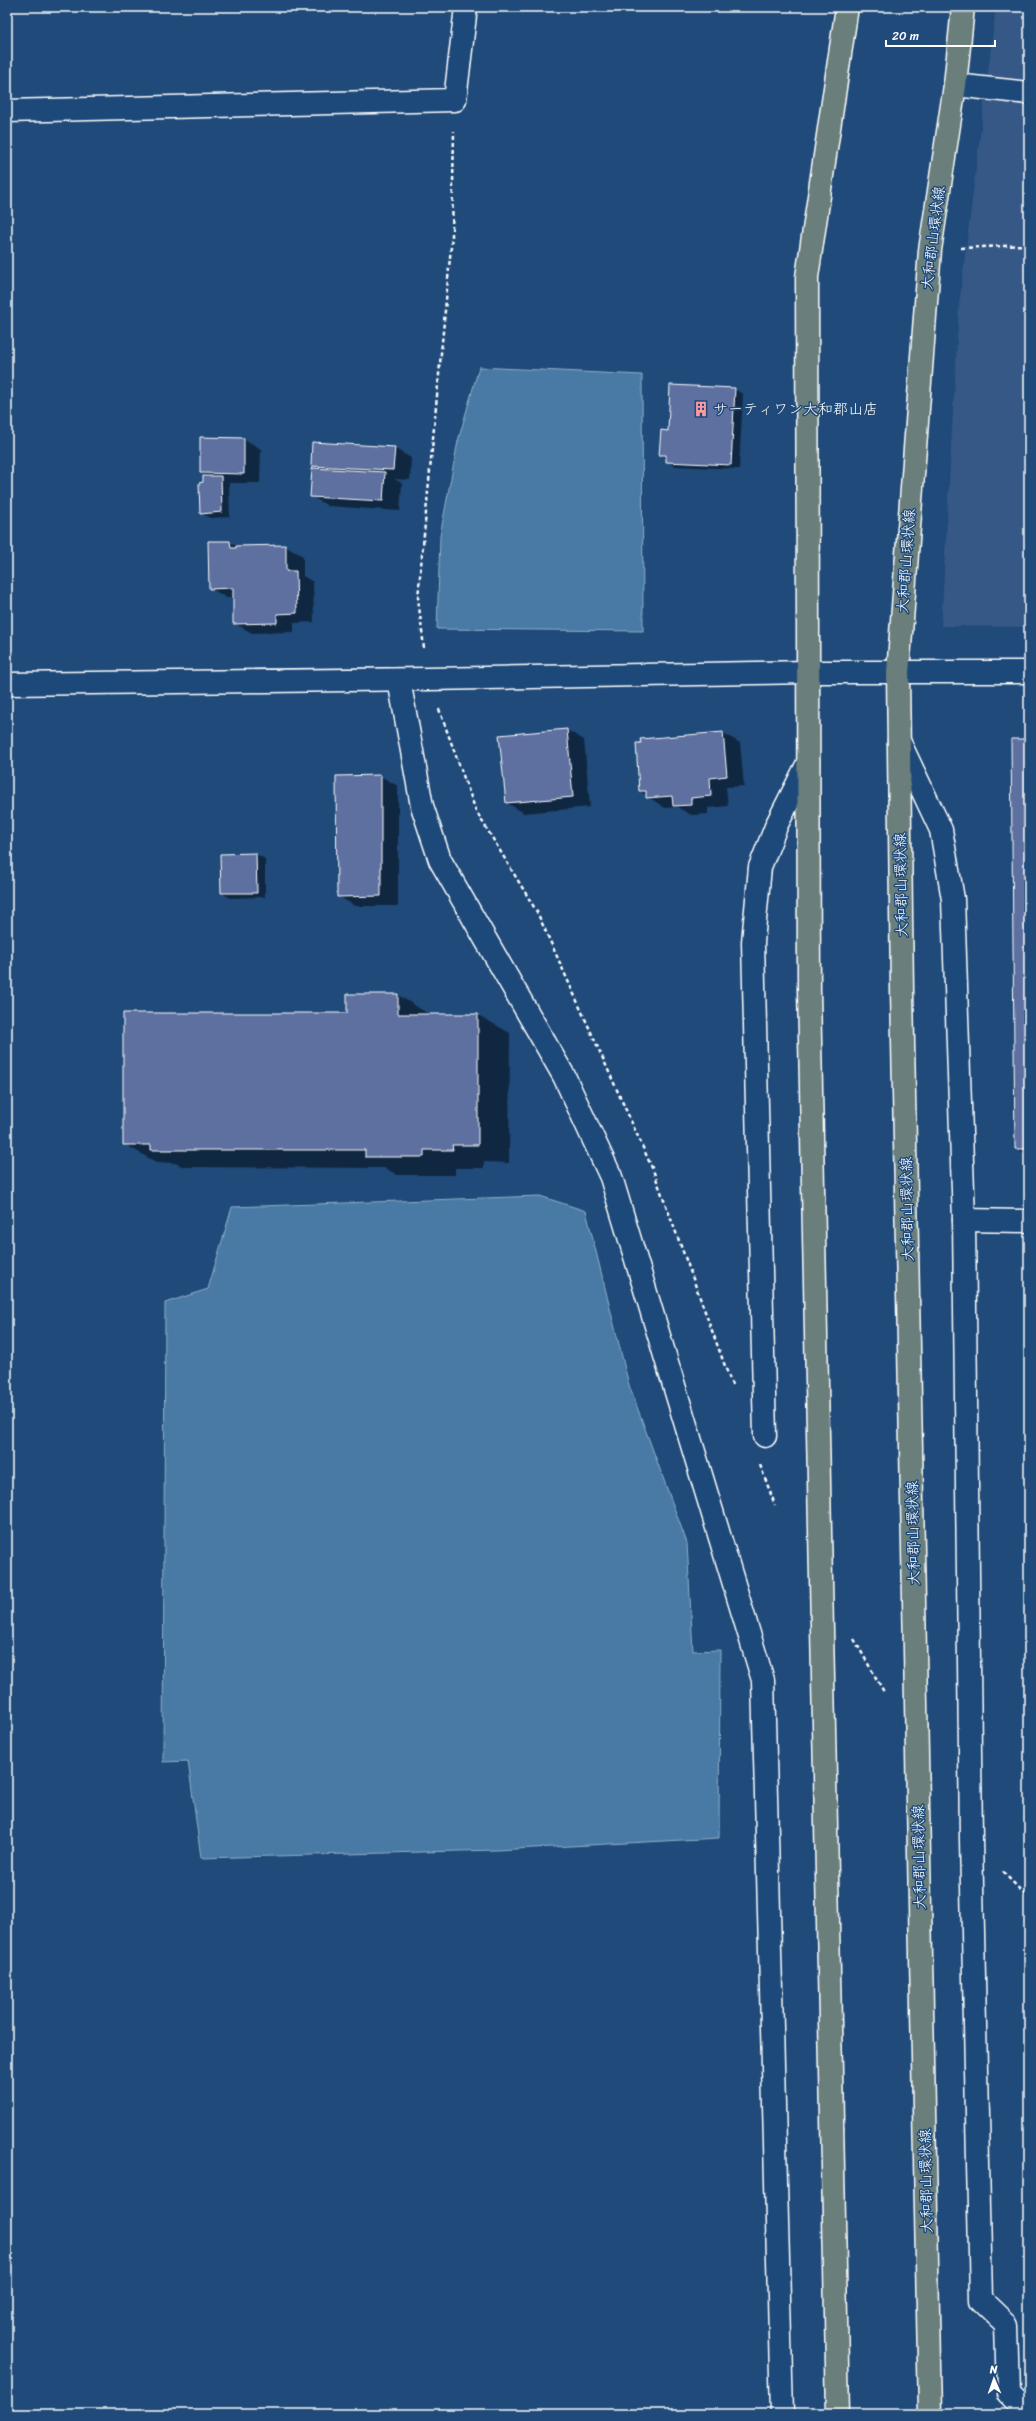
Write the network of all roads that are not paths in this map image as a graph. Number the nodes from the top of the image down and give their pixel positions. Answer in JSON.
{"nodes":[{"id":1,"x":466,"y":7,"type":"edge"},
{"id":2,"x":847,"y":7,"type":"edge"},
{"id":3,"x":963,"y":7,"type":"edge"},
{"id":4,"x":955,"y":85,"type":"junction"},
{"id":5,"x":1029,"y":93,"type":"edge"},
{"id":6,"x":7,"y":111,"type":"edge"},
{"id":7,"x":808,"y":672,"type":"junction"},
{"id":8,"x":1029,"y":672,"type":"edge"},
{"id":9,"x":898,"y":673,"type":"junction"},
{"id":10,"x":399,"y":680,"type":"junction"},
{"id":11,"x":7,"y":684,"type":"edge"},
{"id":12,"x":899,"y":741,"type":"junction"},
{"id":13,"x":808,"y":763,"type":"junction"},
{"id":14,"x":964,"y":1220,"type":"junction"},
{"id":15,"x":1029,"y":1221,"type":"edge"},
{"id":16,"x":765,"y":1436,"type":"dead end"},
{"id":17,"x":782,"y":2414,"type":"edge"},
{"id":18,"x":838,"y":2414,"type":"edge"},
{"id":19,"x":930,"y":2414,"type":"edge"},
{"id":20,"x":1029,"y":2414,"type":"edge"}],
"edges":[{"from":1,"to":6,"type":"street"},
{"from":2,"to":7,"type":"main road"},
{"from":3,"to":4,"type":"main road","name":"大和郡山環状線"},
{"from":4,"to":5,"type":"street"},
{"from":4,"to":9,"type":"main road","name":"大和郡山環状線"},
{"from":7,"to":9,"type":"street"},
{"from":7,"to":10,"type":"street"},
{"from":7,"to":13,"type":"main road"},
{"from":8,"to":9,"type":"street"},
{"from":9,"to":12,"type":"main road","name":"大和郡山環状線"},
{"from":10,"to":11,"type":"street"},
{"from":10,"to":17,"type":"street"},
{"from":12,"to":14,"type":"street"},
{"from":12,"to":19,"type":"main road","name":"大和郡山環状線"},
{"from":13,"to":16,"type":"street"},
{"from":13,"to":18,"type":"main road"},
{"from":14,"to":15,"type":"street"},
{"from":14,"to":20,"type":"street"}]}
